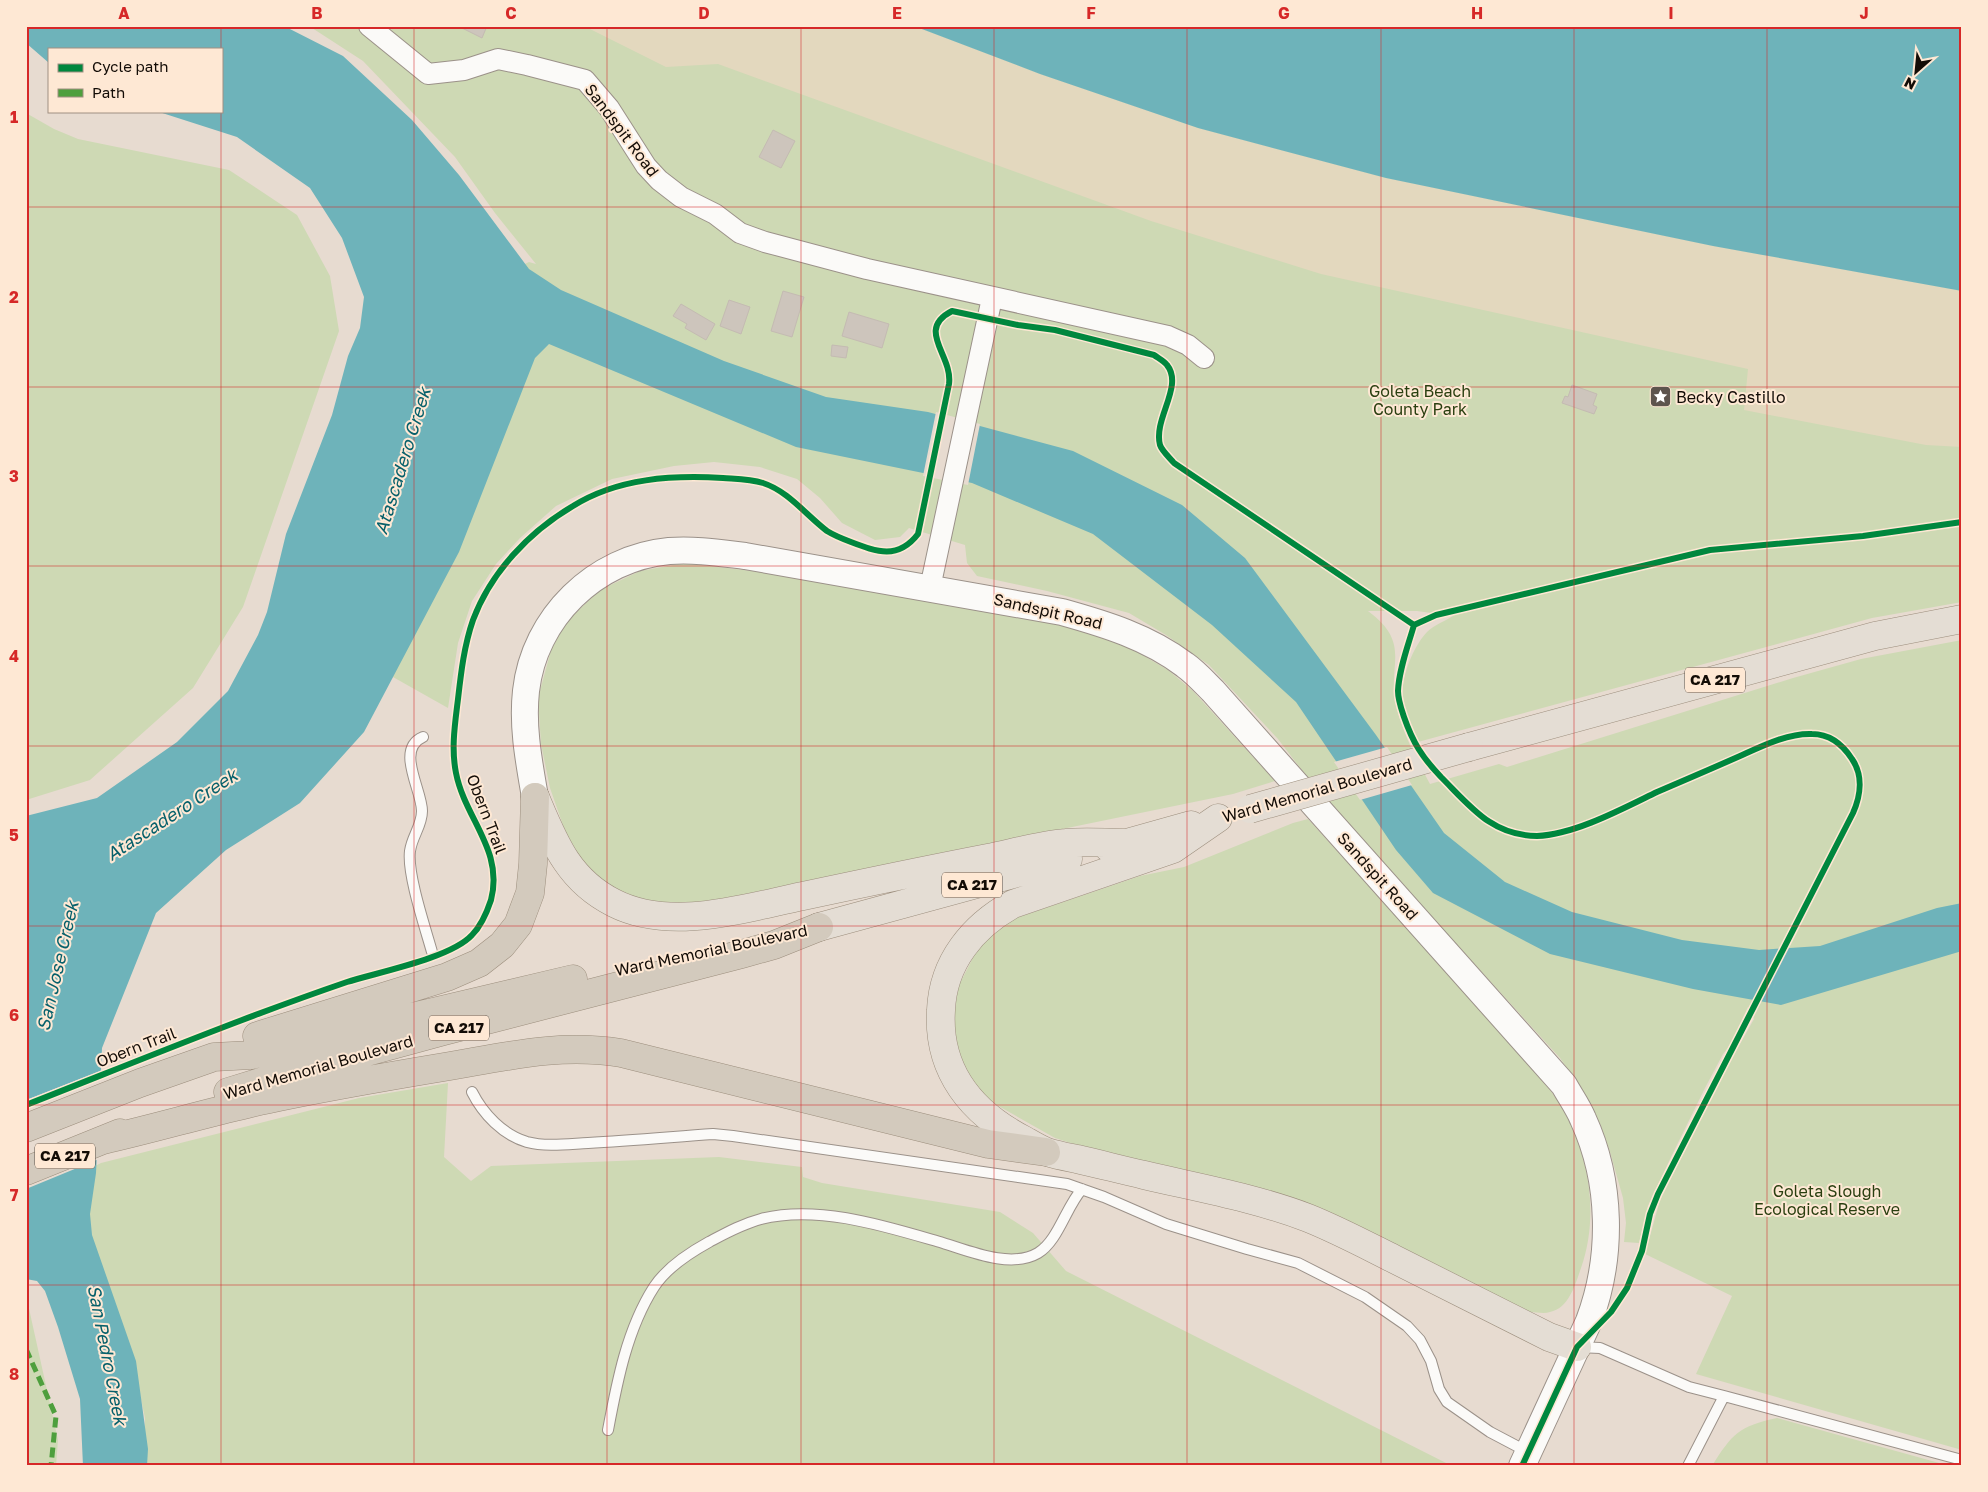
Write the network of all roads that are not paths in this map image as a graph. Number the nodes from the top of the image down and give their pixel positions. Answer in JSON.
{"nodes":[{"id":1,"x":369,"y":26,"type":"edge"},
{"id":2,"x":992,"y":298,"type":"junction"},
{"id":3,"x":1204,"y":358,"type":"dead end"},
{"id":4,"x":930,"y":588,"type":"junction"},
{"id":5,"x":1962,"y":619,"type":"edge"},
{"id":6,"x":423,"y":737,"type":"dead end"},
{"id":7,"x":534,"y":798,"type":"junction"},
{"id":8,"x":1218,"y":818,"type":"junction"},
{"id":9,"x":1126,"y":843,"type":"junction"},
{"id":10,"x":819,"y":927,"type":"junction"},
{"id":11,"x":432,"y":952,"type":"dead end"},
{"id":12,"x":214,"y":1057,"type":"junction"},
{"id":13,"x":472,"y":1092,"type":"dead end"},
{"id":14,"x":26,"y":1128,"type":"edge"},
{"id":15,"x":103,"y":1140,"type":"junction"},
{"id":16,"x":1046,"y":1152,"type":"junction"},
{"id":17,"x":26,"y":1171,"type":"edge"},
{"id":18,"x":1082,"y":1189,"type":"junction"},
{"id":19,"x":1577,"y":1347,"type":"junction"},
{"id":20,"x":1724,"y":1396,"type":"junction"},
{"id":21,"x":608,"y":1430,"type":"dead end"},
{"id":22,"x":1526,"y":1459,"type":"edge"},
{"id":23,"x":1962,"y":1460,"type":"edge"},
{"id":24,"x":1688,"y":1466,"type":"edge"}],
"edges":[{"from":1,"to":2,"type":"street","name":"Sandspit Road"},
{"from":2,"to":3,"type":"street","name":"Sandspit Road"},
{"from":2,"to":4,"type":"street"},
{"from":4,"to":7,"type":"street","name":"Sandspit Road"},
{"from":4,"to":19,"type":"street","name":"Sandspit Road"},
{"from":5,"to":8,"type":"main road","name":"Ward Memorial Boulevard","number":"CA 217","bridge":true},
{"from":6,"to":11,"type":"lane"},
{"from":7,"to":9,"type":"main road"},
{"from":7,"to":12,"type":"highway"},
{"from":8,"to":9,"type":"main road","name":"Ward Memorial Boulevard","number":"CA 217"},
{"from":8,"to":16,"type":"main road"},
{"from":9,"to":10,"type":"main road","name":"Ward Memorial Boulevard","number":"CA 217"},
{"from":10,"to":12,"type":"highway","name":"Ward Memorial Boulevard","number":"CA 217"},
{"from":10,"to":15,"type":"highway","name":"Ward Memorial Boulevard","number":"CA 217"},
{"from":12,"to":14,"type":"highway","name":"Ward Memorial Boulevard","number":"CA 217"},
{"from":13,"to":18,"type":"lane"},
{"from":15,"to":16,"type":"highway"},
{"from":15,"to":17,"type":"highway","name":"Ward Memorial Boulevard","number":"CA 217"},
{"from":16,"to":19,"type":"main road"},
{"from":18,"to":21,"type":"lane"},
{"from":18,"to":22,"type":"lane"},
{"from":19,"to":20,"type":"lane"},
{"from":19,"to":22,"type":"street","name":"Sandspit Road"},
{"from":20,"to":23,"type":"lane"},
{"from":20,"to":24,"type":"lane"}]}
